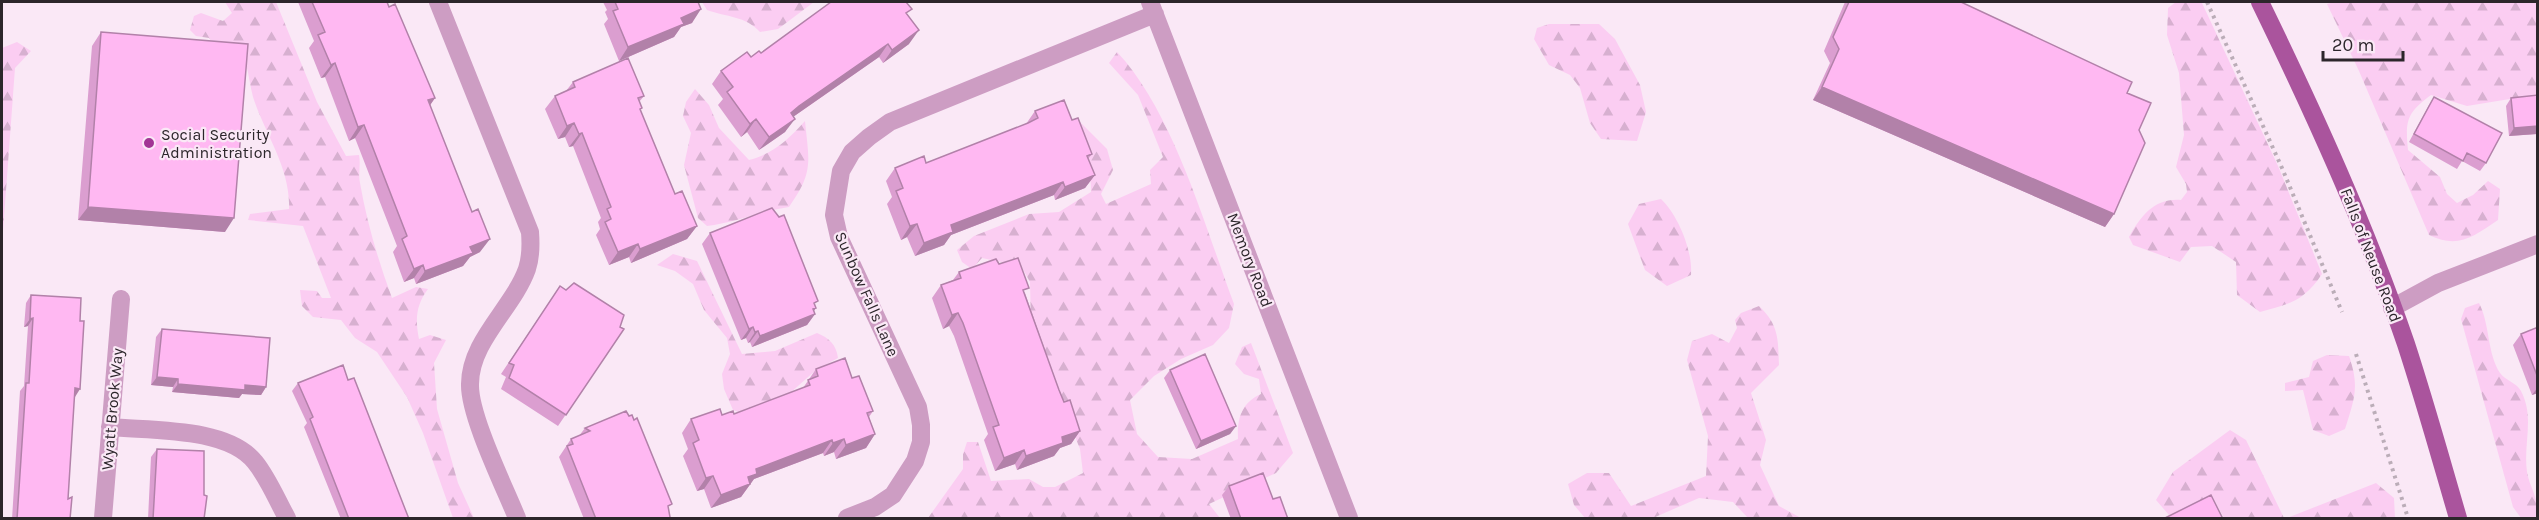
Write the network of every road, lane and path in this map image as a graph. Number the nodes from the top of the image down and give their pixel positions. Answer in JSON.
{"nodes":[{"id":1,"x":438,"y":2,"type":"edge"},
{"id":2,"x":2207,"y":2,"type":"edge"},
{"id":3,"x":2260,"y":2,"type":"edge"},
{"id":4,"x":1153,"y":8,"type":"edge"},
{"id":5,"x":2538,"y":244,"type":"edge"},
{"id":6,"x":121,"y":299,"type":"dead end"},
{"id":7,"x":2392,"y":308,"type":"junction"},
{"id":8,"x":2342,"y":312,"type":"dead end"},
{"id":9,"x":2356,"y":354,"type":"dead end"},
{"id":10,"x":111,"y":426,"type":"junction"},
{"id":11,"x":103,"y":519,"type":"edge"},
{"id":12,"x":287,"y":519,"type":"edge"},
{"id":13,"x":517,"y":519,"type":"edge"},
{"id":14,"x":847,"y":519,"type":"edge"},
{"id":15,"x":1348,"y":519,"type":"edge"},
{"id":16,"x":2408,"y":519,"type":"edge"},
{"id":17,"x":2458,"y":519,"type":"edge"}],
"edges":[{"from":1,"to":13,"type":"street"},
{"from":2,"to":8,"type":"path"},
{"from":3,"to":7,"type":"main road","name":"Falls of Neuse Road"},
{"from":4,"to":14,"type":"street","name":"Sunbow Falls Lane"},
{"from":4,"to":15,"type":"street","name":"Memory Road"},
{"from":5,"to":7,"type":"street"},
{"from":6,"to":10,"type":"street","name":"Wyatt Brook Way"},
{"from":7,"to":17,"type":"main road","name":"Falls of Neuse Road"},
{"from":9,"to":16,"type":"path"},
{"from":10,"to":11,"type":"street","name":"Wyatt Brook Way"},
{"from":10,"to":12,"type":"street"}]}
